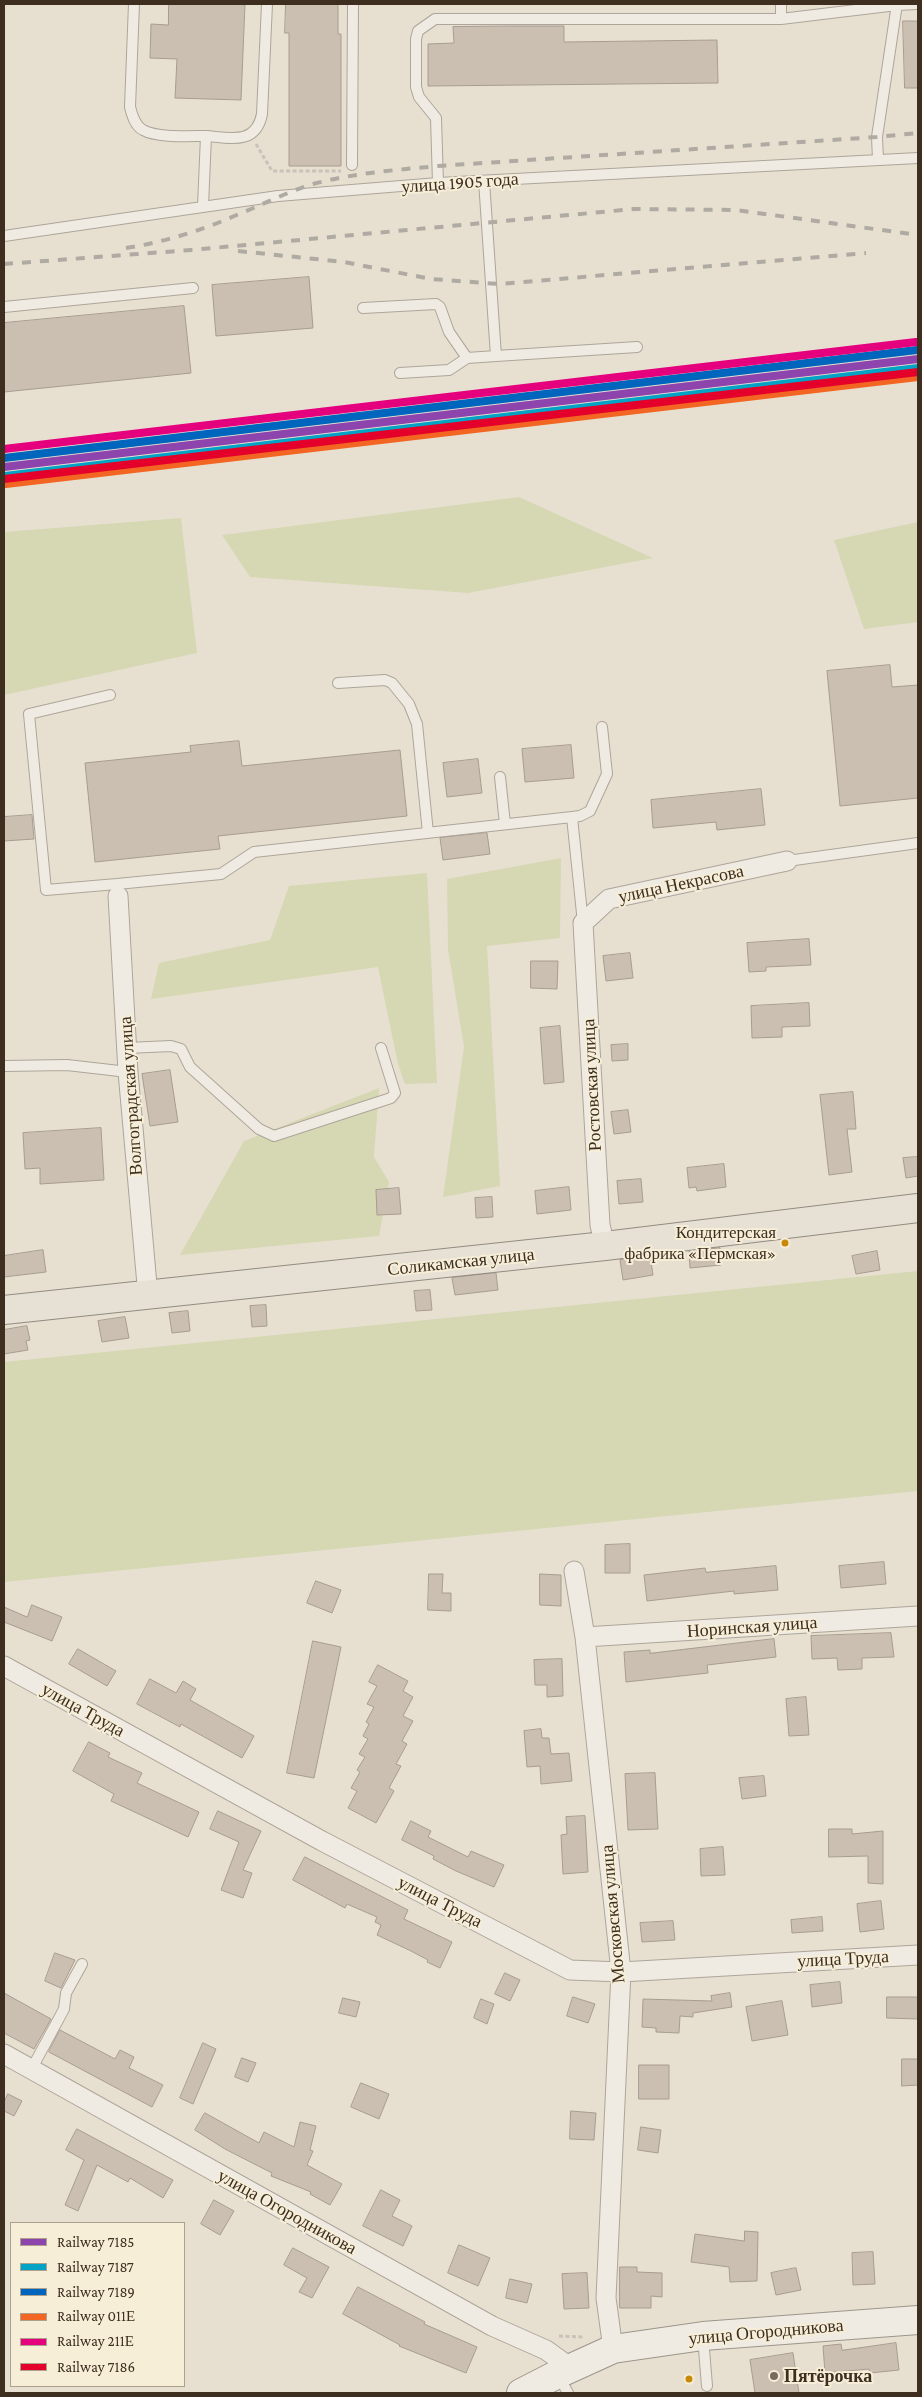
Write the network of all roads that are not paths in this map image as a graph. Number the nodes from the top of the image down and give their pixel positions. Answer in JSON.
{"nodes":[{"id":1,"x":134,"y":4,"type":"edge"},
{"id":2,"x":267,"y":4,"type":"edge"},
{"id":3,"x":353,"y":4,"type":"edge"},
{"id":4,"x":781,"y":4,"type":"edge"},
{"id":5,"x":897,"y":4,"type":"edge"},
{"id":6,"x":918,"y":4,"type":"edge"},
{"id":7,"x":781,"y":19,"type":"junction"},
{"id":8,"x":206,"y":136,"type":"junction"},
{"id":9,"x":918,"y":158,"type":"edge"},
{"id":10,"x":878,"y":160,"type":"junction"},
{"id":11,"x":352,"y":165,"type":"road end"},
{"id":12,"x":484,"y":181,"type":"junction"},
{"id":13,"x":438,"y":183,"type":"junction"},
{"id":14,"x":203,"y":206,"type":"junction"},
{"id":15,"x":4,"y":236,"type":"edge"},
{"id":16,"x":193,"y":288,"type":"dead end"},
{"id":17,"x":4,"y":307,"type":"edge"},
{"id":18,"x":364,"y":308,"type":"dead end"},
{"id":19,"x":637,"y":347,"type":"dead end"},
{"id":20,"x":496,"y":356,"type":"junction"},
{"id":21,"x":467,"y":358,"type":"junction"},
{"id":22,"x":400,"y":373,"type":"dead end"},
{"id":23,"x":338,"y":683,"type":"dead end"},
{"id":24,"x":110,"y":695,"type":"dead end"},
{"id":25,"x":602,"y":727,"type":"dead end"},
{"id":26,"x":500,"y":777,"type":"dead end"},
{"id":27,"x":572,"y":817,"type":"junction"},
{"id":28,"x":505,"y":824,"type":"junction"},
{"id":29,"x":428,"y":833,"type":"junction"},
{"id":30,"x":918,"y":843,"type":"edge"},
{"id":31,"x":787,"y":861,"type":"joint"},
{"id":32,"x":118,"y":890,"type":"junction"},
{"id":33,"x":583,"y":924,"type":"junction"},
{"id":34,"x":127,"y":1048,"type":"junction"},
{"id":35,"x":381,"y":1048,"type":"dead end"},
{"id":36,"x":4,"y":1066,"type":"edge"},
{"id":37,"x":128,"y":1072,"type":"junction"},
{"id":38,"x":918,"y":1208,"type":"edge"},
{"id":39,"x":605,"y":1246,"type":"junction"},
{"id":40,"x":148,"y":1296,"type":"junction"},
{"id":41,"x":4,"y":1310,"type":"edge"},
{"id":42,"x":574,"y":1571,"type":"dead end"},
{"id":43,"x":918,"y":1616,"type":"edge"},
{"id":44,"x":585,"y":1638,"type":"junction"},
{"id":45,"x":4,"y":1666,"type":"edge"},
{"id":46,"x":918,"y":1955,"type":"edge"},
{"id":47,"x":82,"y":1964,"type":"dead end"},
{"id":48,"x":621,"y":1972,"type":"junction"},
{"id":49,"x":4,"y":2054,"type":"edge"},
{"id":50,"x":31,"y":2070,"type":"junction"},
{"id":51,"x":918,"y":2320,"type":"edge"},
{"id":52,"x":703,"y":2336,"type":"junction"},
{"id":53,"x":612,"y":2343,"type":"junction"},
{"id":54,"x":566,"y":2378,"type":"edge"},
{"id":55,"x":707,"y":2386,"type":"dead end"},
{"id":56,"x":521,"y":2393,"type":"edge"}],
"edges":[{"from":1,"to":8,"type":"lane"},
{"from":2,"to":8,"type":"lane"},
{"from":3,"to":11,"type":"lane"},
{"from":4,"to":7,"type":"lane"},
{"from":5,"to":6,"type":"lane"},
{"from":5,"to":7,"type":"lane"},
{"from":5,"to":10,"type":"lane"},
{"from":7,"to":13,"type":"lane"},
{"from":8,"to":14,"type":"lane"},
{"from":9,"to":10,"type":"lane","name":"улица 1905 года"},
{"from":10,"to":12,"type":"lane","name":"улица 1905 года"},
{"from":12,"to":13,"type":"lane","name":"улица 1905 года"},
{"from":12,"to":20,"type":"lane"},
{"from":13,"to":14,"type":"lane","name":"улица 1905 года"},
{"from":14,"to":15,"type":"lane","name":"улица 1905 года"},
{"from":16,"to":17,"type":"lane"},
{"from":18,"to":21,"type":"lane"},
{"from":19,"to":20,"type":"lane"},
{"from":20,"to":21,"type":"lane"},
{"from":21,"to":22,"type":"lane"},
{"from":23,"to":29,"type":"lane"},
{"from":24,"to":32,"type":"lane"},
{"from":25,"to":27,"type":"lane"},
{"from":26,"to":28,"type":"lane"},
{"from":27,"to":28,"type":"lane"},
{"from":27,"to":33,"type":"lane"},
{"from":28,"to":29,"type":"lane"},
{"from":29,"to":32,"type":"lane"},
{"from":30,"to":31,"type":"lane"},
{"from":31,"to":33,"type":"street","name":"улица Некрасова"},
{"from":32,"to":34,"type":"street","name":"Волгоградская улица"},
{"from":33,"to":39,"type":"street","name":"Ростовская улица"},
{"from":34,"to":35,"type":"lane"},
{"from":34,"to":37,"type":"street","name":"Волгоградская улица"},
{"from":36,"to":37,"type":"lane"},
{"from":37,"to":40,"type":"street","name":"Волгоградская улица"},
{"from":38,"to":39,"type":"main road","name":"Соликамская улица"},
{"from":39,"to":40,"type":"main road","name":"Соликамская улица"},
{"from":40,"to":41,"type":"main road","name":"Соликамская улица"},
{"from":42,"to":44,"type":"street","name":"Московская улица"},
{"from":43,"to":44,"type":"street","name":"Норинская улица"},
{"from":44,"to":48,"type":"street","name":"Московская улица"},
{"from":45,"to":48,"type":"street","name":"улица Труда"},
{"from":46,"to":48,"type":"street","name":"улица Труда"},
{"from":47,"to":50,"type":"lane"},
{"from":48,"to":53,"type":"street","name":"Московская улица"},
{"from":49,"to":50,"type":"street","name":"улица Огородникова"},
{"from":50,"to":54,"type":"street","name":"улица Огородникова"},
{"from":51,"to":52,"type":"main road","name":"улица Огородникова"},
{"from":52,"to":53,"type":"main road","name":"улица Огородникова"},
{"from":52,"to":55,"type":"lane"},
{"from":53,"to":54,"type":"main road","name":"улица Огородникова"},
{"from":54,"to":56,"type":"main road","name":"улица Огородникова"}]}
